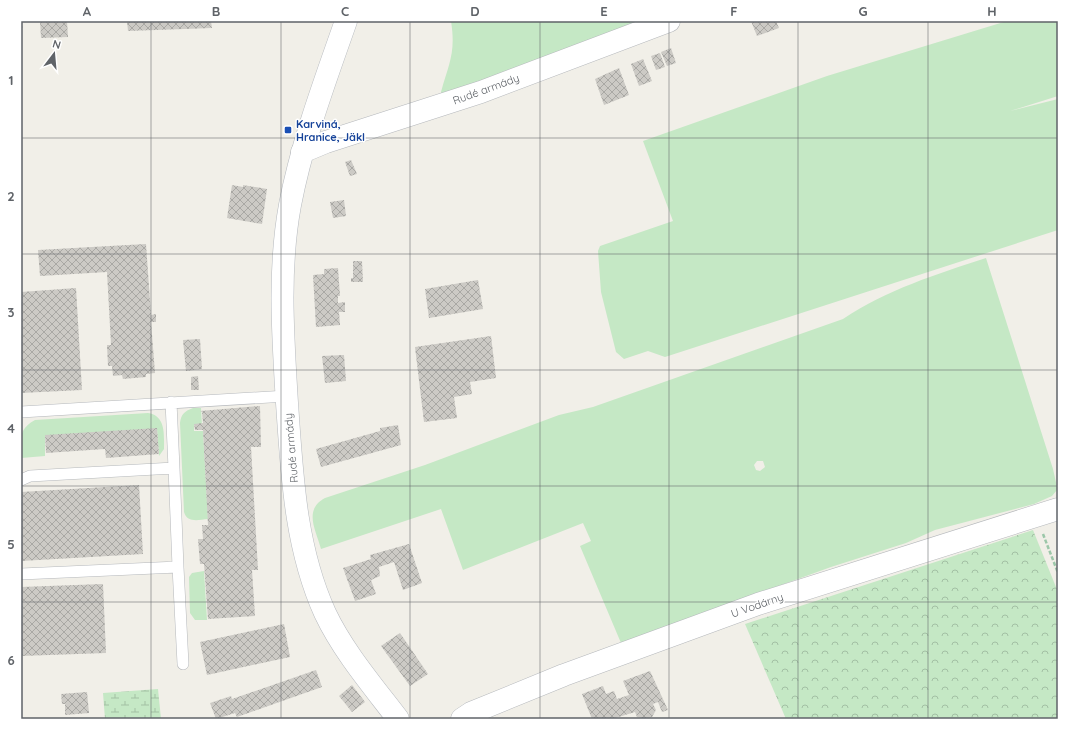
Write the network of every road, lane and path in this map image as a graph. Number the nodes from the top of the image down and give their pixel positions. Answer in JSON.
{"nodes":[{"id":1,"x":346,"y":21,"type":"edge"},
{"id":2,"x":669,"y":21,"type":"edge"},
{"id":3,"x":302,"y":152,"type":"junction"},
{"id":4,"x":287,"y":396,"type":"junction"},
{"id":5,"x":171,"y":402,"type":"junction"},
{"id":6,"x":21,"y":412,"type":"edge"},
{"id":7,"x":174,"y":468,"type":"junction"},
{"id":8,"x":21,"y":480,"type":"edge"},
{"id":9,"x":1058,"y":509,"type":"edge"},
{"id":10,"x":1036,"y":516,"type":"junction"},
{"id":11,"x":178,"y":567,"type":"junction"},
{"id":12,"x":1058,"y":573,"type":"edge"},
{"id":13,"x":21,"y":574,"type":"edge"},
{"id":14,"x":183,"y":664,"type":"dead end"},
{"id":15,"x":398,"y":719,"type":"edge"},
{"id":16,"x":462,"y":719,"type":"edge"}],
"edges":[{"from":1,"to":3,"type":"street","name":"Rudé armády"},
{"from":2,"to":3,"type":"street","name":"Rudé armády"},
{"from":3,"to":4,"type":"street","name":"Rudé armády"},
{"from":4,"to":5,"type":"lane"},
{"from":4,"to":15,"type":"street","name":"Rudé armády"},
{"from":5,"to":6,"type":"lane"},
{"from":5,"to":7,"type":"lane"},
{"from":7,"to":8,"type":"lane"},
{"from":7,"to":11,"type":"lane"},
{"from":9,"to":10,"type":"street","name":"U Vodárny"},
{"from":10,"to":12,"type":"path"},
{"from":10,"to":16,"type":"street","name":"U Vodárny"},
{"from":11,"to":13,"type":"lane"},
{"from":11,"to":14,"type":"lane"}]}
